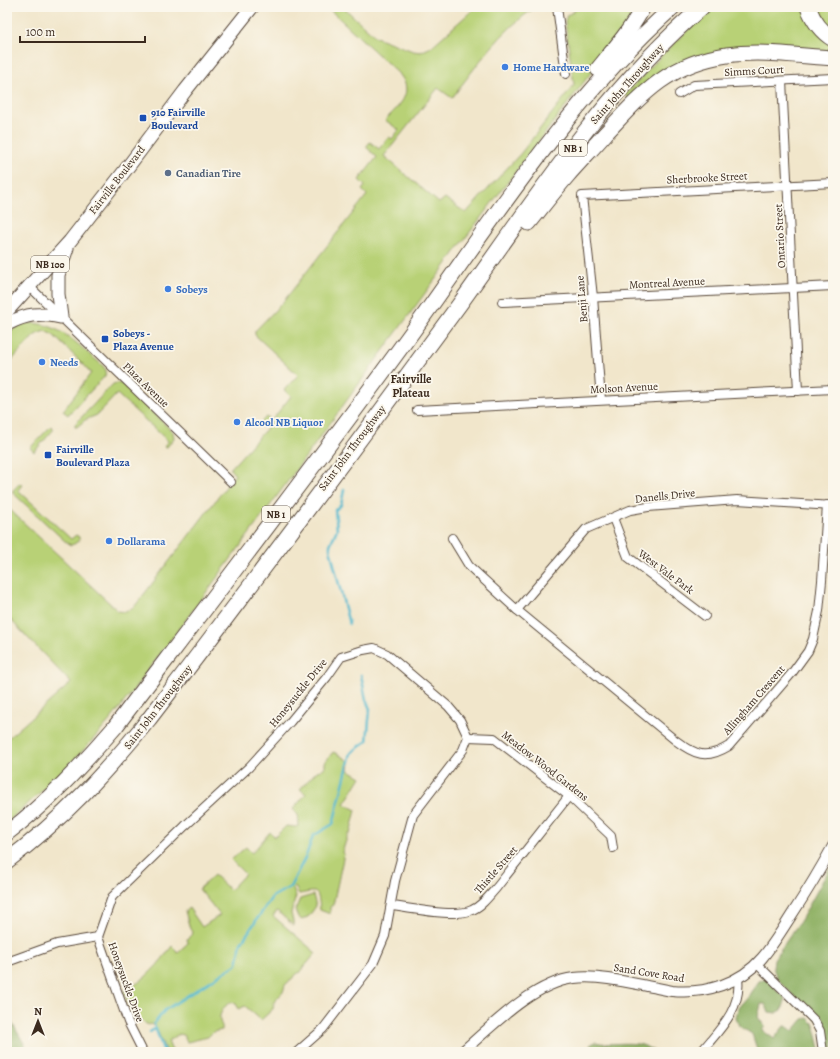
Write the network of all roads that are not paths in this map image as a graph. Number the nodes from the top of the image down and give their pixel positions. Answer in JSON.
{"nodes":[{"id":1,"x":252,"y":7,"type":"edge"},
{"id":2,"x":557,"y":7,"type":"edge"},
{"id":3,"x":643,"y":7,"type":"edge"},
{"id":4,"x":673,"y":7,"type":"edge"},
{"id":5,"x":702,"y":7,"type":"edge"},
{"id":6,"x":808,"y":7,"type":"edge"},
{"id":7,"x":833,"y":39,"type":"edge"},
{"id":8,"x":833,"y":58,"type":"edge"},
{"id":9,"x":566,"y":74,"type":"dead end"},
{"id":10,"x":833,"y":78,"type":"edge"},
{"id":11,"x":782,"y":81,"type":"junction"},
{"id":12,"x":679,"y":94,"type":"dead end"},
{"id":13,"x":523,"y":177,"type":"junction"},
{"id":14,"x":833,"y":183,"type":"edge"},
{"id":15,"x":788,"y":185,"type":"junction"},
{"id":16,"x":582,"y":196,"type":"joint"},
{"id":17,"x":70,"y":241,"type":"junction"},
{"id":18,"x":833,"y":286,"type":"edge"},
{"id":19,"x":30,"y":287,"type":"junction"},
{"id":20,"x":793,"y":288,"type":"junction"},
{"id":21,"x":593,"y":297,"type":"junction"},
{"id":22,"x":460,"y":302,"type":"junction"},
{"id":23,"x":502,"y":302,"type":"dead end"},
{"id":24,"x":7,"y":311,"type":"edge"},
{"id":25,"x":61,"y":317,"type":"junction"},
{"id":26,"x":7,"y":324,"type":"edge"},
{"id":27,"x":833,"y":389,"type":"edge"},
{"id":28,"x":798,"y":391,"type":"junction"},
{"id":29,"x":602,"y":400,"type":"junction"},
{"id":30,"x":417,"y":410,"type":"dead end"},
{"id":31,"x":231,"y":482,"type":"dead end"},
{"id":32,"x":830,"y":506,"type":"edge"},
{"id":33,"x":613,"y":518,"type":"junction"},
{"id":34,"x":452,"y":538,"type":"dead end"},
{"id":35,"x":517,"y":610,"type":"junction"},
{"id":36,"x":705,"y":616,"type":"dead end"},
{"id":37,"x":468,"y":737,"type":"junction"},
{"id":38,"x":569,"y":796,"type":"junction"},
{"id":39,"x":7,"y":833,"type":"edge"},
{"id":40,"x":833,"y":846,"type":"edge"},
{"id":41,"x":613,"y":848,"type":"dead end"},
{"id":42,"x":7,"y":862,"type":"edge"},
{"id":43,"x":391,"y":906,"type":"junction"},
{"id":44,"x":98,"y":936,"type":"junction"},
{"id":45,"x":7,"y":962,"type":"edge"},
{"id":46,"x":757,"y":964,"type":"junction"},
{"id":47,"x":738,"y":978,"type":"junction"},
{"id":48,"x":143,"y":1052,"type":"edge"},
{"id":49,"x":297,"y":1052,"type":"edge"},
{"id":50,"x":462,"y":1052,"type":"edge"},
{"id":51,"x":702,"y":1052,"type":"edge"},
{"id":52,"x":823,"y":1052,"type":"edge"}],
"edges":[{"from":1,"to":17,"type":"main road","name":"Fairville Boulevard","number":"NB 100"},
{"from":2,"to":9,"type":"street"},
{"from":3,"to":13,"type":"highway"},
{"from":4,"to":13,"type":"highway","name":"Saint John Throughway","number":"NB 1"},
{"from":5,"to":22,"type":"highway","name":"Saint John Throughway","number":"NB 1"},
{"from":6,"to":7,"type":"highway"},
{"from":8,"to":22,"type":"highway"},
{"from":10,"to":11,"type":"street","name":"Simms Court"},
{"from":11,"to":12,"type":"street","name":"Simms Court"},
{"from":11,"to":15,"type":"street","name":"Ontario Street"},
{"from":13,"to":39,"type":"highway","name":"Saint John Throughway","number":"NB 1"},
{"from":14,"to":15,"type":"street","name":"Sherbrooke Street"},
{"from":15,"to":16,"type":"street","name":"Sherbrooke Street"},
{"from":15,"to":20,"type":"street","name":"Ontario Street"},
{"from":16,"to":21,"type":"street","name":"Benji Lane"},
{"from":17,"to":19,"type":"main road","name":"Fairville Boulevard","number":"NB 100"},
{"from":17,"to":25,"type":"main road"},
{"from":18,"to":20,"type":"street","name":"Montreal Avenue"},
{"from":19,"to":24,"type":"main road","name":"Fairville Boulevard","number":"NB 100"},
{"from":19,"to":25,"type":"street","name":"Plaza Avenue"},
{"from":20,"to":21,"type":"street","name":"Montreal Avenue"},
{"from":20,"to":28,"type":"street","name":"Ontario Street"},
{"from":21,"to":23,"type":"street","name":"Montreal Avenue"},
{"from":21,"to":29,"type":"street","name":"Benji Lane"},
{"from":22,"to":42,"type":"highway","name":"Saint John Throughway","number":"NB 1"},
{"from":25,"to":26,"type":"main road"},
{"from":25,"to":31,"type":"street","name":"Plaza Avenue"},
{"from":27,"to":28,"type":"street","name":"Molson Avenue"},
{"from":28,"to":29,"type":"street","name":"Molson Avenue"},
{"from":29,"to":30,"type":"street","name":"Molson Avenue"},
{"from":32,"to":33,"type":"street","name":"Danells Drive"},
{"from":32,"to":35,"type":"street","name":"Allingham Crescent"},
{"from":33,"to":35,"type":"street","name":"Danells Drive"},
{"from":33,"to":36,"type":"street","name":"West Vale Park"},
{"from":34,"to":35,"type":"street","name":"Allingham Crescent"},
{"from":37,"to":38,"type":"street","name":"Meadow Wood Gardens"},
{"from":37,"to":43,"type":"street"},
{"from":37,"to":44,"type":"street","name":"Honeysuckle Drive"},
{"from":38,"to":41,"type":"street","name":"Meadow Wood Gardens"},
{"from":38,"to":43,"type":"street","name":"Thistle Street"},
{"from":40,"to":46,"type":"street","name":"Sand Cove Road"},
{"from":43,"to":49,"type":"street"},
{"from":44,"to":45,"type":"street"},
{"from":44,"to":48,"type":"street","name":"Honeysuckle Drive"},
{"from":46,"to":47,"type":"street","name":"Sand Cove Road"},
{"from":46,"to":52,"type":"street"},
{"from":47,"to":50,"type":"street","name":"Sand Cove Road"},
{"from":47,"to":51,"type":"street"}]}
